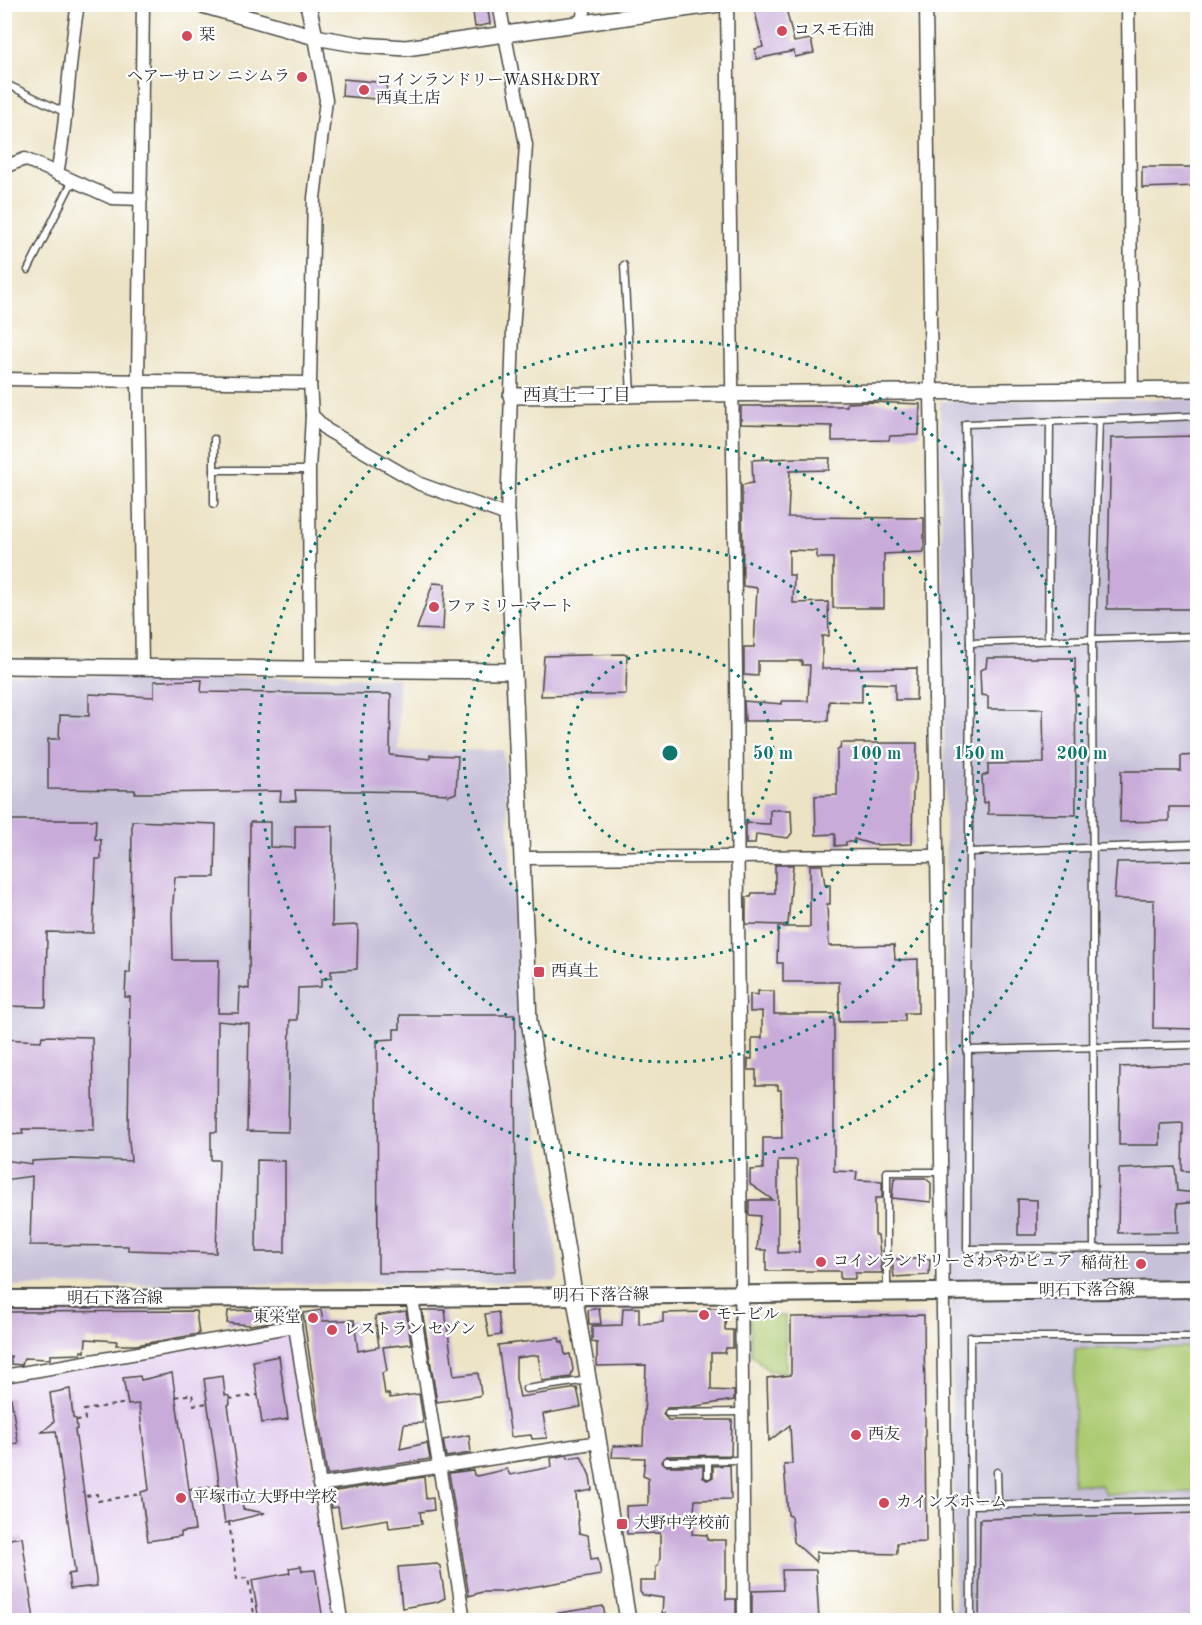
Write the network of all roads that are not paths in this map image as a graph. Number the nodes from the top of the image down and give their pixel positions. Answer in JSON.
{"nodes":[{"id":1,"x":10,"y":4,"type":"edge"},
{"id":2,"x":78,"y":4,"type":"edge"},
{"id":3,"x":143,"y":4,"type":"edge"},
{"id":4,"x":198,"y":4,"type":"edge"},
{"id":5,"x":308,"y":4,"type":"edge"},
{"id":6,"x":499,"y":4,"type":"edge"},
{"id":7,"x":586,"y":4,"type":"edge"},
{"id":8,"x":719,"y":4,"type":"edge"},
{"id":9,"x":727,"y":4,"type":"edge"},
{"id":10,"x":926,"y":4,"type":"edge"},
{"id":11,"x":1128,"y":4,"type":"edge"},
{"id":12,"x":4,"y":16,"type":"edge"},
{"id":13,"x":581,"y":23,"type":"junction"},
{"id":14,"x":505,"y":34,"type":"junction"},
{"id":15,"x":315,"y":37,"type":"junction"},
{"id":16,"x":4,"y":83,"type":"edge"},
{"id":17,"x":66,"y":113,"type":"junction"},
{"id":18,"x":4,"y":167,"type":"edge"},
{"id":19,"x":57,"y":174,"type":"junction"},
{"id":20,"x":73,"y":180,"type":"junction"},
{"id":21,"x":141,"y":199,"type":"junction"},
{"id":22,"x":624,"y":265,"type":"dead end"},
{"id":23,"x":28,"y":270,"type":"dead end"},
{"id":24,"x":4,"y":379,"type":"edge"},
{"id":25,"x":138,"y":381,"type":"junction"},
{"id":26,"x":310,"y":383,"type":"junction"},
{"id":27,"x":1197,"y":389,"type":"edge"},
{"id":28,"x":1132,"y":390,"type":"junction"},
{"id":29,"x":932,"y":392,"type":"junction"},
{"id":30,"x":732,"y":394,"type":"junction"},
{"id":31,"x":631,"y":395,"type":"junction"},
{"id":32,"x":511,"y":396,"type":"junction"},
{"id":33,"x":312,"y":415,"type":"junction"},
{"id":34,"x":1197,"y":416,"type":"edge"},
{"id":35,"x":1099,"y":420,"type":"junction"},
{"id":36,"x":1050,"y":422,"type":"junction"},
{"id":37,"x":214,"y":439,"type":"dead end"},
{"id":38,"x":214,"y":470,"type":"junction"},
{"id":39,"x":309,"y":470,"type":"junction"},
{"id":40,"x":214,"y":504,"type":"dead end"},
{"id":41,"x":507,"y":515,"type":"junction"},
{"id":42,"x":1197,"y":636,"type":"edge"},
{"id":43,"x":1092,"y":638,"type":"junction"},
{"id":44,"x":1048,"y":640,"type":"junction"},
{"id":45,"x":970,"y":643,"type":"junction"},
{"id":46,"x":4,"y":666,"type":"edge"},
{"id":47,"x":142,"y":668,"type":"junction"},
{"id":48,"x":310,"y":669,"type":"junction"},
{"id":49,"x":512,"y":670,"type":"junction"},
{"id":50,"x":1197,"y":844,"type":"edge"},
{"id":51,"x":1093,"y":848,"type":"junction"},
{"id":52,"x":970,"y":852,"type":"junction"},
{"id":53,"x":937,"y":856,"type":"junction"},
{"id":54,"x":736,"y":857,"type":"junction"},
{"id":55,"x":521,"y":858,"type":"junction"},
{"id":56,"x":1197,"y":1045,"type":"edge"},
{"id":57,"x":1094,"y":1047,"type":"junction"},
{"id":58,"x":968,"y":1050,"type":"junction"},
{"id":59,"x":941,"y":1172,"type":"junction"},
{"id":60,"x":1197,"y":1248,"type":"edge"},
{"id":61,"x":1095,"y":1249,"type":"junction"},
{"id":62,"x":1197,"y":1290,"type":"edge"},
{"id":63,"x":943,"y":1292,"type":"junction"},
{"id":64,"x":887,"y":1293,"type":"junction"},
{"id":65,"x":740,"y":1294,"type":"junction"},
{"id":66,"x":575,"y":1296,"type":"junction"},
{"id":67,"x":294,"y":1298,"type":"junction"},
{"id":68,"x":412,"y":1298,"type":"junction"},
{"id":69,"x":4,"y":1299,"type":"edge"},
{"id":70,"x":295,"y":1326,"type":"junction"},
{"id":71,"x":1197,"y":1337,"type":"edge"},
{"id":72,"x":4,"y":1376,"type":"edge"},
{"id":73,"x":589,"y":1380,"type":"junction"},
{"id":74,"x":526,"y":1389,"type":"dead end"},
{"id":75,"x":741,"y":1412,"type":"junction"},
{"id":76,"x":668,"y":1413,"type":"dead end"},
{"id":77,"x":599,"y":1442,"type":"junction"},
{"id":78,"x":708,"y":1460,"type":"junction"},
{"id":79,"x":742,"y":1460,"type":"junction"},
{"id":80,"x":667,"y":1461,"type":"dead end"},
{"id":81,"x":439,"y":1467,"type":"junction"},
{"id":82,"x":997,"y":1472,"type":"dead end"},
{"id":83,"x":708,"y":1475,"type":"dead end"},
{"id":84,"x":319,"y":1485,"type":"junction"},
{"id":85,"x":1197,"y":1501,"type":"edge"},
{"id":86,"x":970,"y":1505,"type":"junction"},
{"id":87,"x":998,"y":1505,"type":"junction"},
{"id":88,"x":341,"y":1620,"type":"edge"},
{"id":89,"x":464,"y":1620,"type":"edge"},
{"id":90,"x":628,"y":1620,"type":"edge"},
{"id":91,"x":744,"y":1620,"type":"edge"},
{"id":92,"x":947,"y":1620,"type":"edge"},
{"id":93,"x":971,"y":1620,"type":"edge"}],
"edges":[{"from":1,"to":12,"type":"lane"},
{"from":2,"to":17,"type":"street"},
{"from":3,"to":21,"type":"street"},
{"from":4,"to":15,"type":"street"},
{"from":5,"to":15,"type":"street"},
{"from":6,"to":14,"type":"street"},
{"from":7,"to":13,"type":"street"},
{"from":8,"to":13,"type":"street"},
{"from":9,"to":30,"type":"street"},
{"from":10,"to":29,"type":"street"},
{"from":11,"to":28,"type":"street"},
{"from":13,"to":14,"type":"street"},
{"from":14,"to":15,"type":"street"},
{"from":14,"to":32,"type":"street"},
{"from":15,"to":26,"type":"street"},
{"from":16,"to":17,"type":"lane"},
{"from":17,"to":19,"type":"street"},
{"from":18,"to":19,"type":"street"},
{"from":19,"to":20,"type":"street"},
{"from":20,"to":21,"type":"street"},
{"from":20,"to":23,"type":"lane"},
{"from":21,"to":25,"type":"street"},
{"from":22,"to":31,"type":"lane"},
{"from":24,"to":25,"type":"street"},
{"from":25,"to":26,"type":"street"},
{"from":25,"to":47,"type":"street"},
{"from":26,"to":33,"type":"street"},
{"from":27,"to":28,"type":"street"},
{"from":28,"to":29,"type":"street"},
{"from":29,"to":30,"type":"street"},
{"from":29,"to":53,"type":"street"},
{"from":30,"to":31,"type":"street"},
{"from":30,"to":54,"type":"street"},
{"from":31,"to":32,"type":"street"},
{"from":32,"to":41,"type":"street"},
{"from":33,"to":39,"type":"street"},
{"from":33,"to":41,"type":"street"},
{"from":34,"to":35,"type":"lane"},
{"from":35,"to":36,"type":"lane"},
{"from":35,"to":43,"type":"lane"},
{"from":36,"to":44,"type":"lane"},
{"from":36,"to":45,"type":"lane"},
{"from":37,"to":38,"type":"lane"},
{"from":38,"to":39,"type":"lane"},
{"from":38,"to":40,"type":"lane"},
{"from":39,"to":48,"type":"street"},
{"from":41,"to":49,"type":"street"},
{"from":42,"to":43,"type":"lane"},
{"from":43,"to":44,"type":"lane"},
{"from":43,"to":51,"type":"lane"},
{"from":44,"to":45,"type":"lane"},
{"from":45,"to":52,"type":"lane"},
{"from":46,"to":47,"type":"street"},
{"from":47,"to":48,"type":"street"},
{"from":48,"to":49,"type":"street"},
{"from":49,"to":55,"type":"street"},
{"from":50,"to":51,"type":"lane"},
{"from":51,"to":52,"type":"lane"},
{"from":51,"to":57,"type":"lane"},
{"from":52,"to":58,"type":"lane"},
{"from":53,"to":54,"type":"street"},
{"from":53,"to":59,"type":"street"},
{"from":54,"to":55,"type":"street"},
{"from":54,"to":65,"type":"street"},
{"from":55,"to":66,"type":"street"},
{"from":56,"to":57,"type":"lane"},
{"from":57,"to":58,"type":"lane"},
{"from":57,"to":61,"type":"lane"},
{"from":58,"to":61,"type":"lane"},
{"from":59,"to":63,"type":"street"},
{"from":59,"to":64,"type":"lane"},
{"from":60,"to":61,"type":"lane"},
{"from":62,"to":63,"type":"main road","name":"明石下落合線"},
{"from":63,"to":64,"type":"main road","name":"明石下落合線"},
{"from":63,"to":92,"type":"street"},
{"from":64,"to":65,"type":"main road","name":"明石下落合線"},
{"from":65,"to":66,"type":"main road","name":"明石下落合線"},
{"from":65,"to":75,"type":"street"},
{"from":66,"to":68,"type":"main road","name":"明石下落合線"},
{"from":66,"to":73,"type":"street"},
{"from":67,"to":68,"type":"main road","name":"明石下落合線"},
{"from":67,"to":69,"type":"main road","name":"明石下落合線"},
{"from":67,"to":70,"type":"street"},
{"from":68,"to":81,"type":"street"},
{"from":70,"to":72,"type":"street"},
{"from":70,"to":84,"type":"street"},
{"from":71,"to":86,"type":"lane"},
{"from":73,"to":74,"type":"lane"},
{"from":73,"to":77,"type":"street"},
{"from":75,"to":76,"type":"lane"},
{"from":75,"to":79,"type":"street"},
{"from":77,"to":81,"type":"street"},
{"from":77,"to":90,"type":"street"},
{"from":78,"to":79,"type":"lane"},
{"from":78,"to":80,"type":"lane"},
{"from":78,"to":83,"type":"lane"},
{"from":79,"to":91,"type":"street"},
{"from":81,"to":84,"type":"street"},
{"from":81,"to":89,"type":"street"},
{"from":82,"to":87,"type":"lane"},
{"from":84,"to":88,"type":"street"},
{"from":85,"to":87,"type":"lane"},
{"from":86,"to":87,"type":"lane"},
{"from":86,"to":93,"type":"lane"}]}
